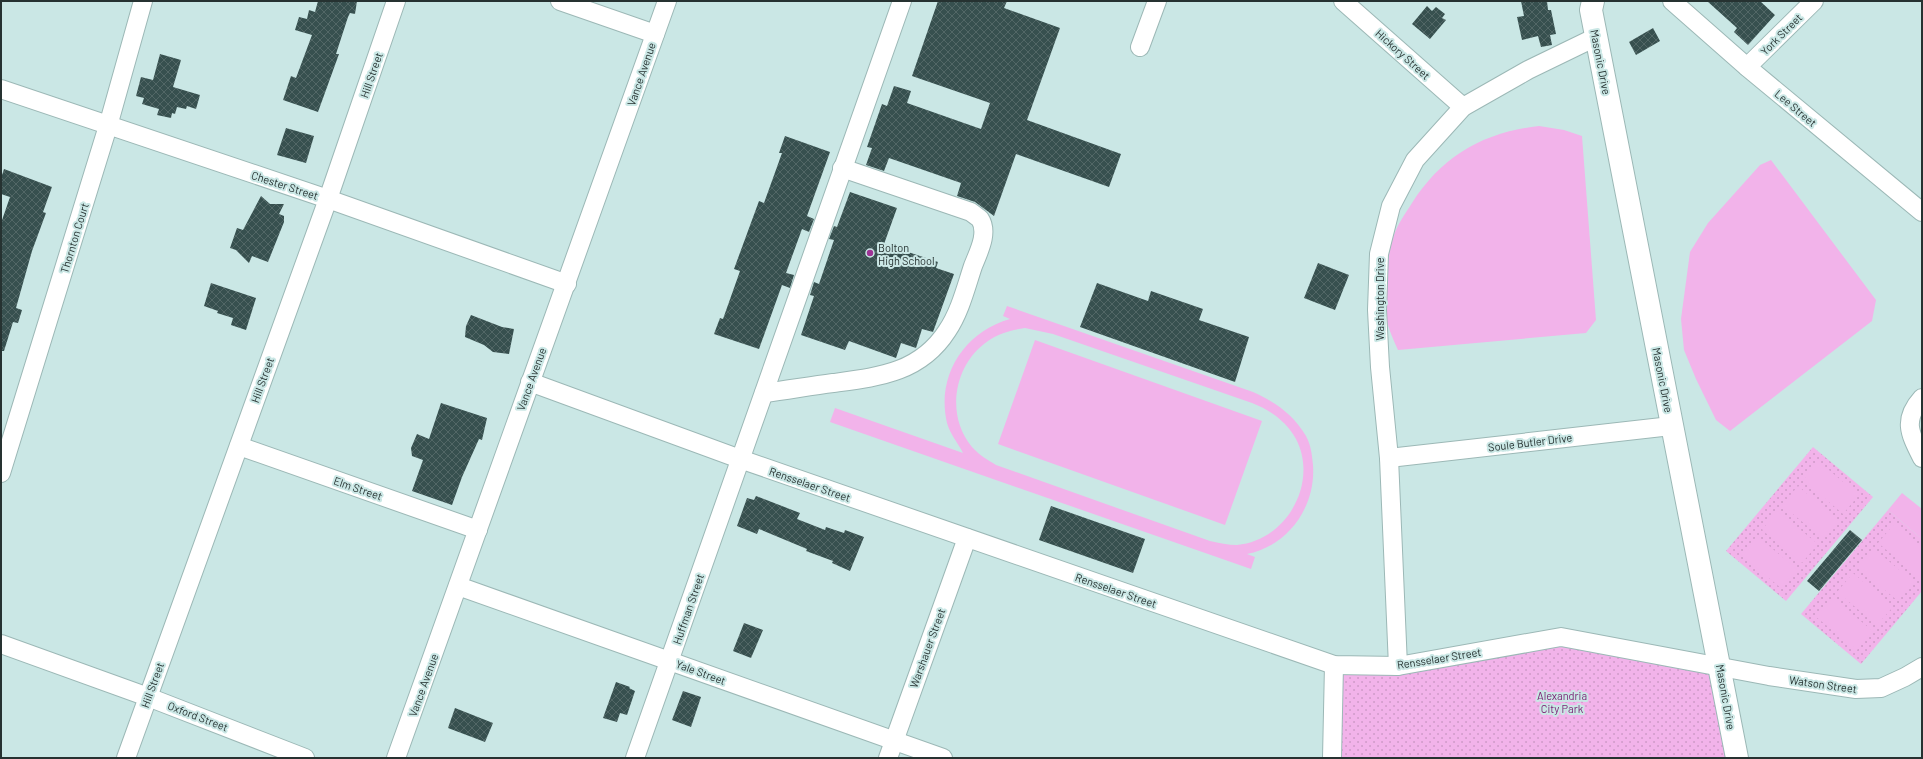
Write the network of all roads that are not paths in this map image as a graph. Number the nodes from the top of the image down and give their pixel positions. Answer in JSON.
{"nodes":[{"id":1,"x":143,"y":1,"type":"edge"},
{"id":2,"x":396,"y":1,"type":"edge"},
{"id":3,"x":560,"y":1,"type":"edge"},
{"id":4,"x":667,"y":1,"type":"edge"},
{"id":5,"x":902,"y":1,"type":"edge"},
{"id":6,"x":1157,"y":1,"type":"edge"},
{"id":7,"x":1593,"y":1,"type":"edge"},
{"id":8,"x":1672,"y":1,"type":"edge"},
{"id":9,"x":1814,"y":1,"type":"edge"},
{"id":10,"x":1342,"y":2,"type":"edge"},
{"id":11,"x":655,"y":34,"type":"junction"},
{"id":12,"x":1596,"y":37,"type":"junction"},
{"id":13,"x":1140,"y":47,"type":"dead end"},
{"id":14,"x":1747,"y":67,"type":"junction"},
{"id":15,"x":1,"y":89,"type":"edge"},
{"id":16,"x":1463,"y":107,"type":"junction"},
{"id":17,"x":108,"y":126,"type":"junction"},
{"id":18,"x":842,"y":168,"type":"junction"},
{"id":19,"x":328,"y":199,"type":"junction"},
{"id":20,"x":1922,"y":212,"type":"edge"},
{"id":21,"x":567,"y":284,"type":"junction"},
{"id":22,"x":530,"y":382,"type":"junction"},
{"id":23,"x":764,"y":393,"type":"junction"},
{"id":24,"x":1922,"y":398,"type":"edge"},
{"id":25,"x":1671,"y":426,"type":"junction"},
{"id":26,"x":239,"y":446,"type":"junction"},
{"id":27,"x":1389,"y":458,"type":"junction"},
{"id":28,"x":1922,"y":458,"type":"edge"},
{"id":29,"x":740,"y":459,"type":"junction"},
{"id":30,"x":1,"y":473,"type":"edge"},
{"id":31,"x":478,"y":530,"type":"junction"},
{"id":32,"x":966,"y":538,"type":"junction"},
{"id":33,"x":458,"y":586,"type":"junction"},
{"id":34,"x":1,"y":644,"type":"edge"},
{"id":35,"x":670,"y":661,"type":"junction"},
{"id":36,"x":1334,"y":664,"type":"junction"},
{"id":37,"x":1398,"y":666,"type":"junction"},
{"id":38,"x":1720,"y":666,"type":"junction"},
{"id":39,"x":1922,"y":666,"type":"edge"},
{"id":40,"x":148,"y":697,"type":"junction"},
{"id":41,"x":894,"y":741,"type":"junction"},
{"id":42,"x":126,"y":758,"type":"edge"},
{"id":43,"x":305,"y":758,"type":"edge"},
{"id":44,"x":396,"y":758,"type":"edge"},
{"id":45,"x":635,"y":758,"type":"edge"},
{"id":46,"x":888,"y":758,"type":"edge"},
{"id":47,"x":943,"y":758,"type":"edge"},
{"id":48,"x":1332,"y":758,"type":"edge"},
{"id":49,"x":1737,"y":758,"type":"edge"}],
"edges":[{"from":1,"to":17,"type":"street","name":"Thornton Court"},
{"from":2,"to":19,"type":"street","name":"Hill Street"},
{"from":3,"to":11,"type":"street"},
{"from":4,"to":11,"type":"street","name":"Vance Avenue"},
{"from":5,"to":18,"type":"street","name":"Huffman Street"},
{"from":6,"to":13,"type":"street"},
{"from":7,"to":12,"type":"main road","name":"Masonic Drive"},
{"from":8,"to":14,"type":"street","name":"Lee Street"},
{"from":9,"to":14,"type":"street","name":"York Street"},
{"from":10,"to":16,"type":"street","name":"Hickory Street"},
{"from":11,"to":21,"type":"street","name":"Vance Avenue"},
{"from":12,"to":16,"type":"street","name":"Washington Drive"},
{"from":12,"to":25,"type":"main road","name":"Masonic Drive"},
{"from":14,"to":20,"type":"street","name":"Lee Street"},
{"from":15,"to":17,"type":"street","name":"Chester Street"},
{"from":16,"to":27,"type":"street","name":"Washington Drive"},
{"from":17,"to":19,"type":"street","name":"Chester Street"},
{"from":17,"to":30,"type":"street","name":"Thornton Court"},
{"from":18,"to":23,"type":"street","name":"Huffman Street"},
{"from":18,"to":23,"type":"street"},
{"from":19,"to":21,"type":"street","name":"Chester Street"},
{"from":19,"to":26,"type":"street","name":"Hill Street"},
{"from":21,"to":22,"type":"street","name":"Vance Avenue"},
{"from":22,"to":29,"type":"street","name":"Rensselaer Street"},
{"from":22,"to":31,"type":"street","name":"Vance Avenue"},
{"from":23,"to":29,"type":"street","name":"Huffman Street"},
{"from":24,"to":28,"type":"street"},
{"from":25,"to":27,"type":"street","name":"Soule Butler Drive"},
{"from":25,"to":38,"type":"main road","name":"Masonic Drive"},
{"from":26,"to":31,"type":"street","name":"Elm Street"},
{"from":26,"to":40,"type":"street","name":"Hill Street"},
{"from":27,"to":37,"type":"street","name":"Washington Drive"},
{"from":29,"to":32,"type":"street","name":"Rensselaer Street"},
{"from":29,"to":35,"type":"street","name":"Huffman Street"},
{"from":31,"to":33,"type":"street","name":"Vance Avenue"},
{"from":32,"to":36,"type":"street","name":"Rensselaer Street"},
{"from":32,"to":41,"type":"street","name":"Warshauer Street"},
{"from":33,"to":35,"type":"street","name":"Yale Street"},
{"from":33,"to":44,"type":"street","name":"Vance Avenue"},
{"from":34,"to":40,"type":"street","name":"Oxford Street"},
{"from":35,"to":41,"type":"street","name":"Yale Street"},
{"from":35,"to":45,"type":"street","name":"Huffman Street"},
{"from":36,"to":37,"type":"street","name":"Rensselaer Street"},
{"from":36,"to":48,"type":"street"},
{"from":37,"to":38,"type":"street","name":"Rensselaer Street"},
{"from":38,"to":39,"type":"street","name":"Watson Street"},
{"from":38,"to":49,"type":"main road","name":"Masonic Drive"},
{"from":40,"to":42,"type":"street","name":"Hill Street"},
{"from":40,"to":43,"type":"street","name":"Oxford Street"},
{"from":41,"to":46,"type":"street","name":"Warshauer Street"},
{"from":41,"to":47,"type":"street","name":"Yale Street"}]}
